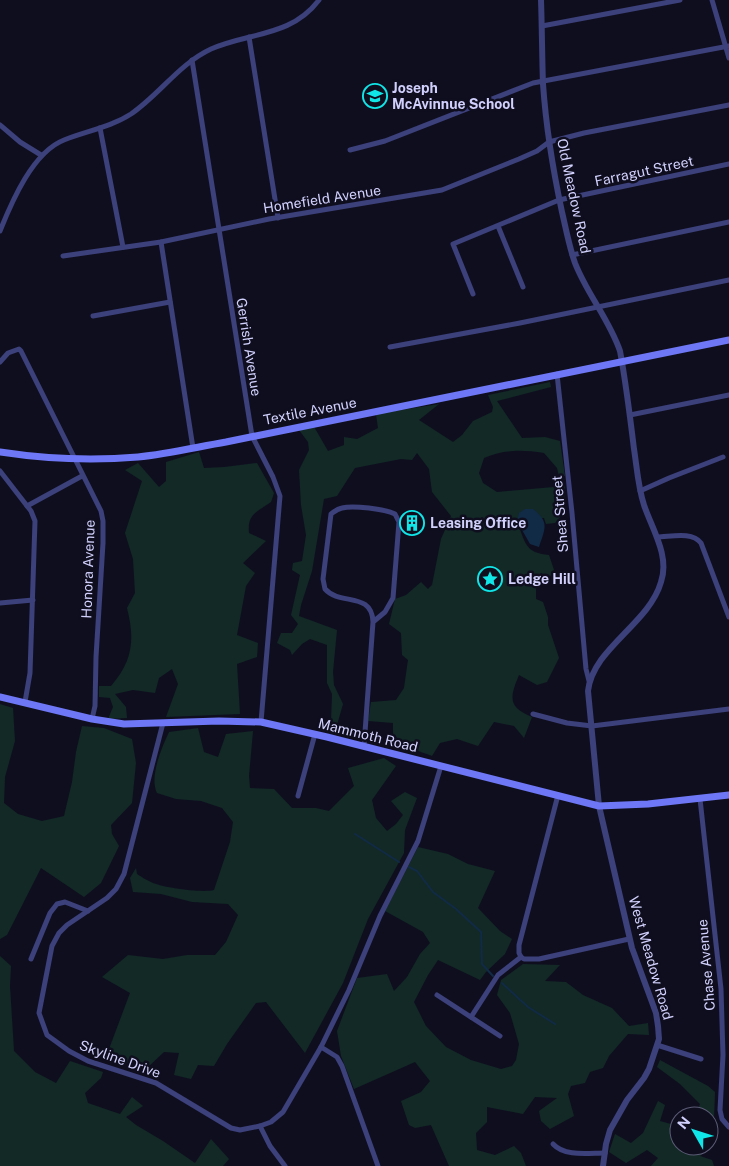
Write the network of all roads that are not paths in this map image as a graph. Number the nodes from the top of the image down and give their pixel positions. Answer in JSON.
{"nodes":[{"id":1,"x":319,"y":0,"type":"edge"},
{"id":2,"x":541,"y":0,"type":"edge"},
{"id":3,"x":680,"y":0,"type":"edge"},
{"id":4,"x":712,"y":0,"type":"edge"},
{"id":5,"x":542,"y":26,"type":"junction"},
{"id":6,"x":249,"y":37,"type":"junction"},
{"id":7,"x":727,"y":46,"type":"edge"},
{"id":8,"x":729,"y":58,"type":"edge"},
{"id":9,"x":192,"y":60,"type":"junction"},
{"id":10,"x":543,"y":82,"type":"junction"},
{"id":11,"x":729,"y":104,"type":"edge"},
{"id":12,"x":0,"y":125,"type":"edge"},
{"id":13,"x":100,"y":128,"type":"junction"},
{"id":14,"x":549,"y":142,"type":"junction"},
{"id":15,"x":350,"y":150,"type":"dead end"},
{"id":16,"x":41,"y":155,"type":"junction"},
{"id":17,"x":729,"y":164,"type":"edge"},
{"id":18,"x":559,"y":200,"type":"junction"},
{"id":19,"x":278,"y":218,"type":"junction"},
{"id":20,"x":729,"y":222,"type":"edge"},
{"id":21,"x":498,"y":226,"type":"junction"},
{"id":22,"x":219,"y":230,"type":"junction"},
{"id":23,"x":0,"y":231,"type":"edge"},
{"id":24,"x":161,"y":242,"type":"junction"},
{"id":25,"x":123,"y":247,"type":"junction"},
{"id":26,"x":572,"y":255,"type":"junction"},
{"id":27,"x":63,"y":256,"type":"dead end"},
{"id":28,"x":729,"y":280,"type":"edge"},
{"id":29,"x":523,"y":287,"type":"dead end"},
{"id":30,"x":473,"y":294,"type":"dead end"},
{"id":31,"x":170,"y":302,"type":"junction"},
{"id":32,"x":598,"y":307,"type":"junction"},
{"id":33,"x":93,"y":316,"type":"dead end"},
{"id":34,"x":729,"y":340,"type":"edge"},
{"id":35,"x":390,"y":347,"type":"dead end"},
{"id":36,"x":622,"y":361,"type":"junction"},
{"id":37,"x":0,"y":362,"type":"edge"},
{"id":38,"x":557,"y":374,"type":"junction"},
{"id":39,"x":729,"y":395,"type":"edge"},
{"id":40,"x":630,"y":415,"type":"junction"},
{"id":41,"x":252,"y":436,"type":"junction"},
{"id":42,"x":193,"y":448,"type":"junction"},
{"id":43,"x":0,"y":452,"type":"edge"},
{"id":44,"x":723,"y":457,"type":"dead end"},
{"id":45,"x":73,"y":458,"type":"junction"},
{"id":46,"x":0,"y":471,"type":"edge"},
{"id":47,"x":82,"y":476,"type":"junction"},
{"id":48,"x":640,"y":491,"type":"junction"},
{"id":49,"x":26,"y":506,"type":"junction"},
{"id":50,"x":657,"y":538,"type":"junction"},
{"id":51,"x":33,"y":600,"type":"junction"},
{"id":52,"x":0,"y":603,"type":"edge"},
{"id":53,"x":729,"y":617,"type":"edge"},
{"id":54,"x":373,"y":622,"type":"junction"},
{"id":55,"x":589,"y":681,"type":"junction"},
{"id":56,"x":0,"y":697,"type":"edge"},
{"id":57,"x":25,"y":702,"type":"junction"},
{"id":58,"x":729,"y":709,"type":"edge"},
{"id":59,"x":533,"y":714,"type":"dead end"},
{"id":60,"x":92,"y":719,"type":"junction"},
{"id":61,"x":261,"y":722,"type":"junction"},
{"id":62,"x":164,"y":723,"type":"junction"},
{"id":63,"x":592,"y":726,"type":"junction"},
{"id":64,"x":315,"y":734,"type":"junction"},
{"id":65,"x":364,"y":746,"type":"junction"},
{"id":66,"x":441,"y":766,"type":"junction"},
{"id":67,"x":558,"y":795,"type":"junction"},
{"id":68,"x":729,"y":795,"type":"edge"},
{"id":69,"x":298,"y":796,"type":"dead end"},
{"id":70,"x":700,"y":799,"type":"junction"},
{"id":71,"x":599,"y":806,"type":"junction"},
{"id":72,"x":88,"y":911,"type":"junction"},
{"id":73,"x":629,"y":939,"type":"junction"},
{"id":74,"x":521,"y":957,"type":"junction"},
{"id":75,"x":30,"y":960,"type":"dead end"},
{"id":76,"x":437,"y":995,"type":"dead end"},
{"id":77,"x":471,"y":1017,"type":"junction"},
{"id":78,"x":500,"y":1036,"type":"dead end"},
{"id":79,"x":657,"y":1044,"type":"junction"},
{"id":80,"x":321,"y":1047,"type":"junction"},
{"id":81,"x":701,"y":1059,"type":"dead end"},
{"id":82,"x":260,"y":1126,"type":"junction"},
{"id":83,"x":729,"y":1127,"type":"edge"},
{"id":84,"x":553,"y":1144,"type":"dead end"},
{"id":85,"x":605,"y":1153,"type":"junction"},
{"id":86,"x":285,"y":1166,"type":"edge"},
{"id":87,"x":378,"y":1166,"type":"edge"},
{"id":88,"x":604,"y":1166,"type":"edge"}],
"edges":[{"from":1,"to":6,"type":"street"},
{"from":2,"to":5,"type":"street","name":"Old Meadow Road"},
{"from":3,"to":5,"type":"street"},
{"from":4,"to":7,"type":"street"},
{"from":5,"to":10,"type":"street","name":"Old Meadow Road"},
{"from":6,"to":9,"type":"street"},
{"from":6,"to":19,"type":"street"},
{"from":7,"to":8,"type":"street"},
{"from":7,"to":10,"type":"street"},
{"from":9,"to":13,"type":"street"},
{"from":9,"to":22,"type":"street","name":"Gerrish Avenue"},
{"from":10,"to":14,"type":"street","name":"Old Meadow Road"},
{"from":10,"to":15,"type":"street"},
{"from":11,"to":14,"type":"street","name":"Homefield Avenue"},
{"from":12,"to":16,"type":"street"},
{"from":13,"to":16,"type":"street"},
{"from":13,"to":25,"type":"street"},
{"from":14,"to":18,"type":"street","name":"Old Meadow Road"},
{"from":14,"to":19,"type":"street","name":"Homefield Avenue"},
{"from":16,"to":23,"type":"street"},
{"from":17,"to":18,"type":"street","name":"Farragut Street"},
{"from":18,"to":21,"type":"street","name":"Farragut Street"},
{"from":18,"to":26,"type":"street","name":"Old Meadow Road"},
{"from":19,"to":22,"type":"street","name":"Homefield Avenue"},
{"from":20,"to":26,"type":"street"},
{"from":21,"to":29,"type":"street"},
{"from":21,"to":30,"type":"street","name":"Farragut Street"},
{"from":22,"to":24,"type":"street","name":"Homefield Avenue"},
{"from":22,"to":41,"type":"street","name":"Gerrish Avenue"},
{"from":24,"to":25,"type":"street","name":"Homefield Avenue"},
{"from":24,"to":31,"type":"street"},
{"from":25,"to":27,"type":"street","name":"Homefield Avenue"},
{"from":26,"to":32,"type":"street","name":"Old Meadow Road"},
{"from":28,"to":32,"type":"street"},
{"from":31,"to":33,"type":"street"},
{"from":31,"to":42,"type":"street"},
{"from":32,"to":35,"type":"street"},
{"from":32,"to":36,"type":"street","name":"Old Meadow Road"},
{"from":34,"to":36,"type":"main road","name":"Textile Avenue"},
{"from":36,"to":38,"type":"main road","name":"Textile Avenue"},
{"from":36,"to":40,"type":"street","name":"Old Meadow Road"},
{"from":37,"to":45,"type":"street","name":"Honora Avenue"},
{"from":38,"to":41,"type":"main road","name":"Textile Avenue"},
{"from":38,"to":55,"type":"street","name":"Shea Street"},
{"from":39,"to":40,"type":"street"},
{"from":40,"to":48,"type":"street","name":"Old Meadow Road"},
{"from":41,"to":42,"type":"main road","name":"Textile Avenue"},
{"from":41,"to":61,"type":"street","name":"Gerrish Avenue"},
{"from":42,"to":45,"type":"main road","name":"Textile Avenue"},
{"from":43,"to":45,"type":"main road","name":"Textile Avenue"},
{"from":44,"to":48,"type":"street"},
{"from":45,"to":47,"type":"street","name":"Honora Avenue"},
{"from":46,"to":49,"type":"street"},
{"from":47,"to":49,"type":"street"},
{"from":47,"to":60,"type":"street","name":"Honora Avenue"},
{"from":48,"to":50,"type":"street","name":"Old Meadow Road"},
{"from":49,"to":51,"type":"street"},
{"from":50,"to":53,"type":"street"},
{"from":50,"to":55,"type":"street","name":"Old Meadow Road"},
{"from":51,"to":52,"type":"street"},
{"from":51,"to":57,"type":"street"},
{"from":54,"to":54,"type":"street"},
{"from":54,"to":65,"type":"street"},
{"from":55,"to":63,"type":"street","name":"West Meadow Road"},
{"from":56,"to":57,"type":"main road","name":"Mammoth Road"},
{"from":57,"to":60,"type":"main road","name":"Mammoth Road"},
{"from":58,"to":63,"type":"street"},
{"from":59,"to":63,"type":"street"},
{"from":60,"to":62,"type":"main road","name":"Mammoth Road"},
{"from":61,"to":62,"type":"main road","name":"Mammoth Road"},
{"from":61,"to":64,"type":"main road","name":"Mammoth Road"},
{"from":62,"to":72,"type":"street","name":"Skyline Drive"},
{"from":63,"to":71,"type":"street","name":"West Meadow Road"},
{"from":64,"to":65,"type":"main road","name":"Mammoth Road"},
{"from":64,"to":69,"type":"street"},
{"from":65,"to":66,"type":"main road","name":"Mammoth Road"},
{"from":66,"to":67,"type":"main road","name":"Mammoth Road"},
{"from":66,"to":80,"type":"street","name":"Skyline Drive"},
{"from":67,"to":71,"type":"main road","name":"Mammoth Road"},
{"from":67,"to":74,"type":"street"},
{"from":68,"to":70,"type":"main road","name":"Mammoth Road"},
{"from":70,"to":71,"type":"main road","name":"Mammoth Road"},
{"from":70,"to":83,"type":"street","name":"Chase Avenue"},
{"from":71,"to":73,"type":"street","name":"West Meadow Road"},
{"from":72,"to":75,"type":"street"},
{"from":72,"to":82,"type":"street","name":"Skyline Drive"},
{"from":73,"to":74,"type":"street"},
{"from":73,"to":79,"type":"street","name":"West Meadow Road"},
{"from":74,"to":77,"type":"street"},
{"from":76,"to":77,"type":"street"},
{"from":77,"to":78,"type":"street"},
{"from":79,"to":81,"type":"street"},
{"from":79,"to":85,"type":"street","name":"West Meadow Road"},
{"from":80,"to":82,"type":"street","name":"Skyline Drive"},
{"from":80,"to":87,"type":"street"},
{"from":82,"to":86,"type":"street"},
{"from":84,"to":85,"type":"street"},
{"from":85,"to":88,"type":"street","name":"West Meadow Road"}]}
